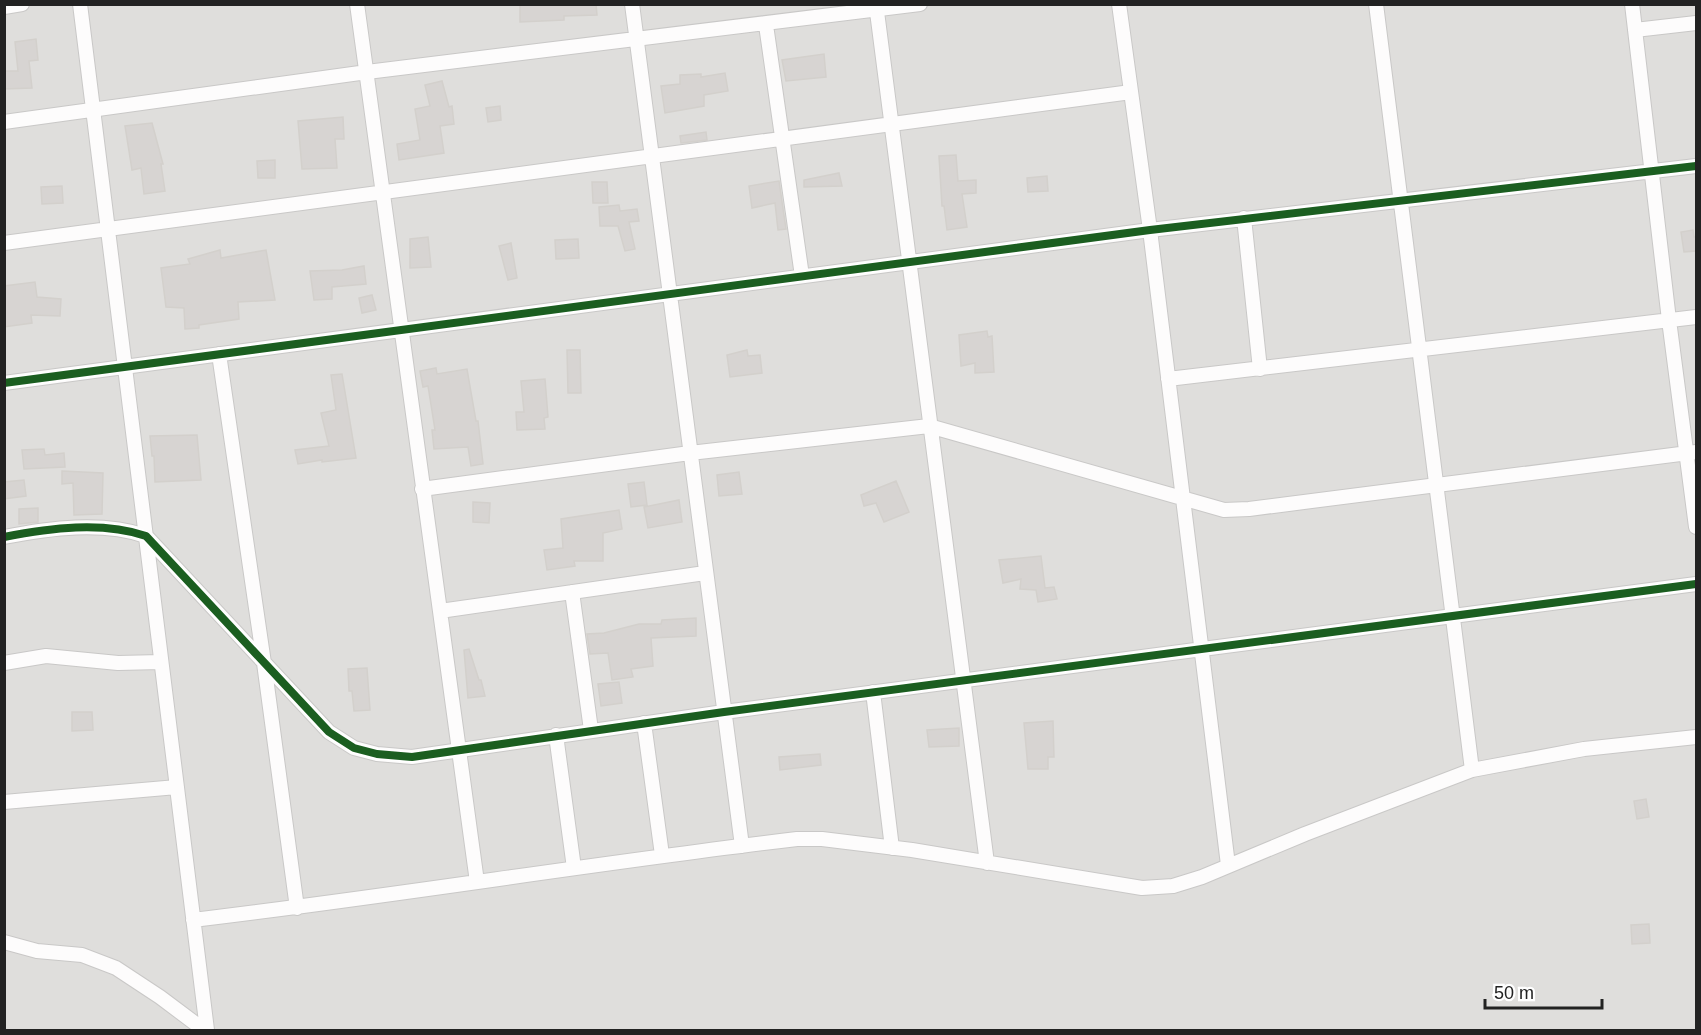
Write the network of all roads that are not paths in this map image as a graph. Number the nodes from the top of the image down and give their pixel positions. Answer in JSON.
{"nodes":[{"id":1,"x":22,"y":4,"type":"edge"},
{"id":2,"x":80,"y":4,"type":"edge"},
{"id":3,"x":357,"y":4,"type":"edge"},
{"id":4,"x":632,"y":4,"type":"edge"},
{"id":5,"x":920,"y":4,"type":"edge"},
{"id":6,"x":1119,"y":4,"type":"edge"},
{"id":7,"x":1376,"y":4,"type":"edge"},
{"id":8,"x":1632,"y":4,"type":"edge"},
{"id":9,"x":4,"y":7,"type":"edge"},
{"id":10,"x":877,"y":7,"type":"edge"},
{"id":11,"x":1696,"y":22,"type":"edge"},
{"id":12,"x":766,"y":25,"type":"junction"},
{"id":13,"x":1635,"y":30,"type":"junction"},
{"id":14,"x":637,"y":39,"type":"junction"},
{"id":15,"x":367,"y":72,"type":"junction"},
{"id":16,"x":1131,"y":92,"type":"junction"},
{"id":17,"x":93,"y":110,"type":"junction"},
{"id":18,"x":4,"y":122,"type":"edge"},
{"id":19,"x":892,"y":125,"type":"junction"},
{"id":20,"x":783,"y":140,"type":"junction"},
{"id":21,"x":651,"y":157,"type":"junction"},
{"id":22,"x":1696,"y":166,"type":"edge"},
{"id":23,"x":1653,"y":172,"type":"junction"},
{"id":24,"x":383,"y":193,"type":"junction"},
{"id":25,"x":1401,"y":199,"type":"junction"},
{"id":26,"x":1244,"y":218,"type":"junction"},
{"id":27,"x":107,"y":230,"type":"junction"},
{"id":28,"x":1150,"y":230,"type":"junction"},
{"id":29,"x":4,"y":243,"type":"edge"},
{"id":30,"x":910,"y":262,"type":"junction"},
{"id":31,"x":802,"y":276,"type":"junction"},
{"id":32,"x":669,"y":294,"type":"junction"},
{"id":33,"x":1696,"y":317,"type":"edge"},
{"id":34,"x":1669,"y":320,"type":"junction"},
{"id":35,"x":403,"y":330,"type":"junction"},
{"id":36,"x":1420,"y":350,"type":"junction"},
{"id":37,"x":219,"y":354,"type":"junction"},
{"id":38,"x":125,"y":367,"type":"junction"},
{"id":39,"x":1260,"y":369,"type":"junction"},
{"id":40,"x":1168,"y":379,"type":"junction"},
{"id":41,"x":4,"y":383,"type":"edge"},
{"id":42,"x":929,"y":426,"type":"junction"},
{"id":43,"x":1692,"y":452,"type":"edge"},
{"id":44,"x":690,"y":453,"type":"junction"},
{"id":45,"x":1436,"y":485,"type":"junction"},
{"id":46,"x":422,"y":489,"type":"junction"},
{"id":47,"x":1182,"y":497,"type":"junction"},
{"id":48,"x":1696,"y":527,"type":"edge"},
{"id":49,"x":146,"y":536,"type":"junction"},
{"id":50,"x":4,"y":537,"type":"edge"},
{"id":51,"x":705,"y":573,"type":"junction"},
{"id":52,"x":1696,"y":584,"type":"edge"},
{"id":53,"x":572,"y":592,"type":"junction"},
{"id":54,"x":440,"y":611,"type":"junction"},
{"id":55,"x":1452,"y":616,"type":"junction"},
{"id":56,"x":1201,"y":649,"type":"junction"},
{"id":57,"x":161,"y":662,"type":"junction"},
{"id":58,"x":4,"y":663,"type":"edge"},
{"id":59,"x":264,"y":663,"type":"junction"},
{"id":60,"x":965,"y":681,"type":"junction"},
{"id":61,"x":873,"y":693,"type":"junction"},
{"id":62,"x":724,"y":712,"type":"junction"},
{"id":63,"x":644,"y":723,"type":"junction"},
{"id":64,"x":591,"y":730,"type":"junction"},
{"id":65,"x":556,"y":735,"type":"junction"},
{"id":66,"x":1696,"y":737,"type":"edge"},
{"id":67,"x":458,"y":749,"type":"junction"},
{"id":68,"x":1472,"y":770,"type":"junction"},
{"id":69,"x":177,"y":787,"type":"junction"},
{"id":70,"x":4,"y":802,"type":"edge"},
{"id":71,"x":742,"y":846,"type":"junction"},
{"id":72,"x":892,"y":848,"type":"junction"},
{"id":73,"x":662,"y":855,"type":"junction"},
{"id":74,"x":987,"y":863,"type":"junction"},
{"id":75,"x":1228,"y":865,"type":"junction"},
{"id":76,"x":574,"y":868,"type":"junction"},
{"id":77,"x":477,"y":882,"type":"junction"},
{"id":78,"x":297,"y":908,"type":"junction"},
{"id":79,"x":193,"y":921,"type":"junction"},
{"id":80,"x":4,"y":942,"type":"edge"},
{"id":81,"x":206,"y":1030,"type":"edge"}],
"edges":[{"from":1,"to":9,"type":"street"},
{"from":2,"to":17,"type":"street"},
{"from":3,"to":15,"type":"street"},
{"from":4,"to":14,"type":"street"},
{"from":5,"to":10,"type":"street"},
{"from":6,"to":16,"type":"street"},
{"from":7,"to":25,"type":"street"},
{"from":8,"to":13,"type":"street"},
{"from":10,"to":12,"type":"street"},
{"from":10,"to":19,"type":"street"},
{"from":11,"to":13,"type":"street"},
{"from":12,"to":14,"type":"street"},
{"from":12,"to":20,"type":"street"},
{"from":13,"to":23,"type":"street"},
{"from":14,"to":15,"type":"street"},
{"from":14,"to":21,"type":"street"},
{"from":15,"to":17,"type":"street"},
{"from":15,"to":24,"type":"street"},
{"from":16,"to":19,"type":"street"},
{"from":16,"to":28,"type":"street"},
{"from":17,"to":18,"type":"street"},
{"from":17,"to":27,"type":"street"},
{"from":19,"to":20,"type":"street"},
{"from":19,"to":30,"type":"street"},
{"from":20,"to":21,"type":"street"},
{"from":20,"to":31,"type":"street"},
{"from":21,"to":24,"type":"street"},
{"from":21,"to":32,"type":"street"},
{"from":22,"to":23,"type":"street"},
{"from":23,"to":25,"type":"street"},
{"from":23,"to":34,"type":"street"},
{"from":24,"to":27,"type":"street"},
{"from":24,"to":35,"type":"street"},
{"from":25,"to":26,"type":"street"},
{"from":25,"to":36,"type":"street"},
{"from":26,"to":28,"type":"street"},
{"from":26,"to":39,"type":"street"},
{"from":27,"to":29,"type":"street"},
{"from":27,"to":38,"type":"street"},
{"from":28,"to":30,"type":"street"},
{"from":28,"to":40,"type":"street"},
{"from":30,"to":31,"type":"street"},
{"from":30,"to":42,"type":"street"},
{"from":31,"to":32,"type":"street"},
{"from":32,"to":35,"type":"street"},
{"from":32,"to":44,"type":"street"},
{"from":33,"to":34,"type":"street"},
{"from":34,"to":36,"type":"street"},
{"from":34,"to":43,"type":"street"},
{"from":35,"to":37,"type":"street"},
{"from":35,"to":46,"type":"street"},
{"from":36,"to":39,"type":"street"},
{"from":36,"to":45,"type":"street"},
{"from":37,"to":38,"type":"street"},
{"from":37,"to":59,"type":"street"},
{"from":38,"to":41,"type":"street"},
{"from":38,"to":49,"type":"street"},
{"from":39,"to":40,"type":"street"},
{"from":40,"to":47,"type":"street"},
{"from":42,"to":44,"type":"street"},
{"from":42,"to":47,"type":"street"},
{"from":42,"to":60,"type":"street"},
{"from":43,"to":45,"type":"street"},
{"from":43,"to":48,"type":"street"},
{"from":44,"to":46,"type":"street"},
{"from":44,"to":51,"type":"street"},
{"from":45,"to":47,"type":"street"},
{"from":45,"to":55,"type":"street"},
{"from":46,"to":54,"type":"street"},
{"from":47,"to":56,"type":"street"},
{"from":49,"to":50,"type":"street"},
{"from":49,"to":57,"type":"street"},
{"from":49,"to":59,"type":"street"},
{"from":51,"to":53,"type":"street"},
{"from":51,"to":62,"type":"street"},
{"from":52,"to":55,"type":"street"},
{"from":53,"to":54,"type":"street"},
{"from":53,"to":64,"type":"street"},
{"from":54,"to":67,"type":"street"},
{"from":55,"to":56,"type":"street"},
{"from":55,"to":68,"type":"street"},
{"from":56,"to":60,"type":"street"},
{"from":56,"to":75,"type":"street"},
{"from":57,"to":58,"type":"street"},
{"from":57,"to":69,"type":"street"},
{"from":59,"to":67,"type":"street"},
{"from":59,"to":78,"type":"street"},
{"from":60,"to":61,"type":"street"},
{"from":60,"to":74,"type":"street"},
{"from":61,"to":62,"type":"street"},
{"from":61,"to":72,"type":"street"},
{"from":62,"to":63,"type":"street"},
{"from":62,"to":71,"type":"street"},
{"from":63,"to":64,"type":"street"},
{"from":63,"to":73,"type":"street"},
{"from":64,"to":65,"type":"street"},
{"from":65,"to":67,"type":"street"},
{"from":65,"to":76,"type":"street"},
{"from":66,"to":68,"type":"street"},
{"from":67,"to":77,"type":"street"},
{"from":68,"to":75,"type":"street"},
{"from":69,"to":70,"type":"street"},
{"from":69,"to":79,"type":"street"},
{"from":71,"to":72,"type":"street"},
{"from":71,"to":73,"type":"street"},
{"from":72,"to":74,"type":"street"},
{"from":73,"to":76,"type":"street"},
{"from":74,"to":75,"type":"street"},
{"from":76,"to":77,"type":"street"},
{"from":77,"to":78,"type":"street"},
{"from":78,"to":79,"type":"street"},
{"from":79,"to":81,"type":"street"},
{"from":80,"to":81,"type":"street"}]}
